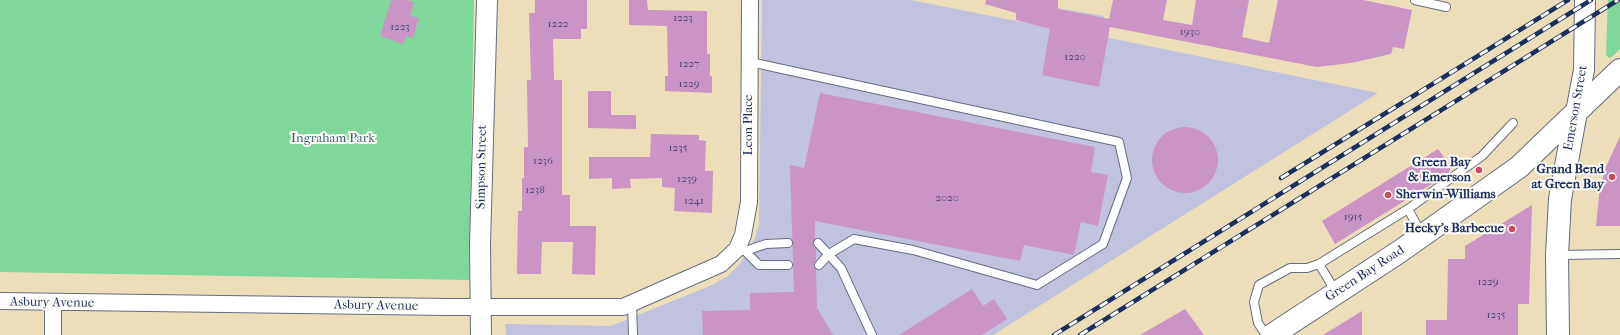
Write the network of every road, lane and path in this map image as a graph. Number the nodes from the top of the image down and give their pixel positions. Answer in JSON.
{"nodes":[{"id":1,"x":487,"y":0,"type":"edge"},
{"id":2,"x":750,"y":0,"type":"edge"},
{"id":3,"x":1414,"y":0,"type":"edge"},
{"id":4,"x":1585,"y":0,"type":"edge"},
{"id":5,"x":1446,"y":7,"type":"dead end"},
{"id":6,"x":750,"y":62,"type":"junction"},
{"id":7,"x":1620,"y":70,"type":"edge"},
{"id":8,"x":1576,"y":112,"type":"junction"},
{"id":9,"x":1513,"y":123,"type":"dead end"},
{"id":10,"x":1408,"y":209,"type":"junction"},
{"id":11,"x":1422,"y":236,"type":"junction"},
{"id":12,"x":788,"y":243,"type":"dead end"},
{"id":13,"x":818,"y":243,"type":"dead end"},
{"id":14,"x":741,"y":250,"type":"junction"},
{"id":15,"x":829,"y":254,"type":"junction"},
{"id":16,"x":1620,"y":254,"type":"edge"},
{"id":17,"x":1557,"y":255,"type":"junction"},
{"id":18,"x":1319,"y":264,"type":"junction"},
{"id":19,"x":788,"y":265,"type":"dead end"},
{"id":20,"x":819,"y":265,"type":"dead end"},
{"id":21,"x":1337,"y":293,"type":"junction"},
{"id":22,"x":0,"y":302,"type":"edge"},
{"id":23,"x":53,"y":303,"type":"junction"},
{"id":24,"x":632,"y":303,"type":"junction"},
{"id":25,"x":481,"y":307,"type":"junction"},
{"id":26,"x":53,"y":335,"type":"edge"},
{"id":27,"x":481,"y":335,"type":"edge"},
{"id":28,"x":633,"y":335,"type":"edge"},
{"id":29,"x":872,"y":335,"type":"edge"},
{"id":30,"x":1266,"y":335,"type":"edge"},
{"id":31,"x":1272,"y":335,"type":"edge"},
{"id":32,"x":1558,"y":335,"type":"edge"}],
"edges":[{"from":1,"to":25,"type":"street","name":"Simpson Street"},
{"from":2,"to":6,"type":"street","name":"Leon Place"},
{"from":3,"to":5,"type":"lane"},
{"from":4,"to":8,"type":"street","name":"Emerson Street"},
{"from":6,"to":14,"type":"street","name":"Leon Place"},
{"from":6,"to":15,"type":"lane"},
{"from":7,"to":8,"type":"main road","name":"Green Bay Road"},
{"from":8,"to":11,"type":"main road","name":"Green Bay Road"},
{"from":8,"to":17,"type":"main road","name":"Emerson Street"},
{"from":9,"to":10,"type":"lane"},
{"from":10,"to":11,"type":"lane"},
{"from":10,"to":18,"type":"lane"},
{"from":11,"to":21,"type":"main road","name":"Green Bay Road"},
{"from":12,"to":14,"type":"lane"},
{"from":13,"to":15,"type":"lane"},
{"from":14,"to":19,"type":"lane"},
{"from":14,"to":24,"type":"street","name":"Asbury Avenue"},
{"from":15,"to":20,"type":"lane"},
{"from":15,"to":29,"type":"lane"},
{"from":16,"to":17,"type":"lane"},
{"from":17,"to":32,"type":"main road","name":"Emerson Street"},
{"from":18,"to":21,"type":"lane"},
{"from":18,"to":30,"type":"lane"},
{"from":21,"to":31,"type":"main road","name":"Green Bay Road"},
{"from":22,"to":23,"type":"street","name":"Asbury Avenue"},
{"from":23,"to":25,"type":"street","name":"Asbury Avenue"},
{"from":23,"to":26,"type":"street"},
{"from":24,"to":25,"type":"street","name":"Asbury Avenue"},
{"from":24,"to":28,"type":"lane"},
{"from":25,"to":27,"type":"street","name":"Simpson Street"}]}
